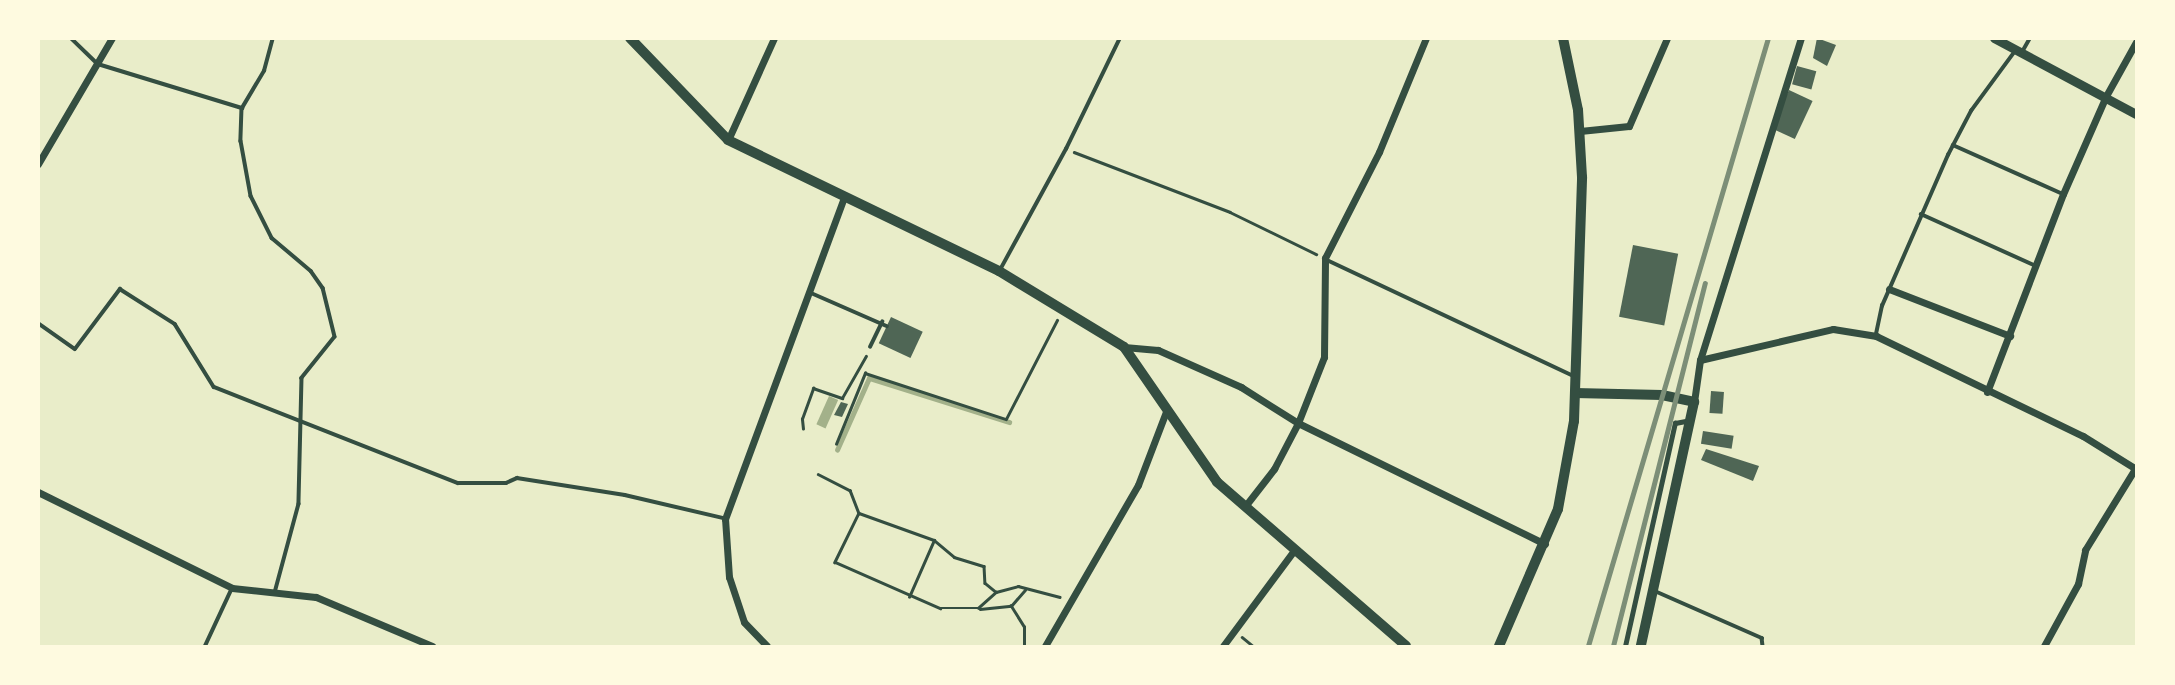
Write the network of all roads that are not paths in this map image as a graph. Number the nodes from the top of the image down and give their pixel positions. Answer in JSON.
{"nodes":[{"id":1,"x":71,"y":38,"type":"edge"},
{"id":2,"x":112,"y":38,"type":"edge"},
{"id":3,"x":273,"y":38,"type":"edge"},
{"id":4,"x":630,"y":38,"type":"edge"},
{"id":5,"x":774,"y":38,"type":"edge"},
{"id":6,"x":1120,"y":38,"type":"edge"},
{"id":7,"x":1426,"y":38,"type":"edge"},
{"id":8,"x":1563,"y":38,"type":"edge"},
{"id":9,"x":1667,"y":38,"type":"edge"},
{"id":10,"x":1801,"y":38,"type":"edge"},
{"id":11,"x":1994,"y":38,"type":"edge"},
{"id":12,"x":2030,"y":38,"type":"edge"},
{"id":13,"x":2137,"y":41,"type":"edge"},
{"id":14,"x":2019,"y":51,"type":"junction"},
{"id":15,"x":98,"y":64,"type":"junction"},
{"id":16,"x":2106,"y":96,"type":"junction"},
{"id":17,"x":242,"y":108,"type":"junction"},
{"id":18,"x":2137,"y":114,"type":"edge"},
{"id":19,"x":1580,"y":131,"type":"junction"},
{"id":20,"x":728,"y":140,"type":"junction"},
{"id":21,"x":1953,"y":145,"type":"junction"},
{"id":22,"x":38,"y":164,"type":"edge"},
{"id":23,"x":2063,"y":194,"type":"junction"},
{"id":24,"x":843,"y":200,"type":"junction"},
{"id":25,"x":1921,"y":214,"type":"junction"},
{"id":26,"x":1325,"y":258,"type":"junction"},
{"id":27,"x":2036,"y":265,"type":"junction"},
{"id":28,"x":999,"y":271,"type":"junction"},
{"id":29,"x":1889,"y":289,"type":"junction"},
{"id":30,"x":808,"y":291,"type":"junction"},
{"id":31,"x":882,"y":322,"type":"junction"},
{"id":32,"x":38,"y":323,"type":"edge"},
{"id":33,"x":887,"y":326,"type":"dead end"},
{"id":34,"x":1876,"y":336,"type":"junction"},
{"id":35,"x":2010,"y":336,"type":"junction"},
{"id":36,"x":870,"y":347,"type":"road end"},
{"id":37,"x":1124,"y":347,"type":"junction"},
{"id":38,"x":1700,"y":360,"type":"junction"},
{"id":39,"x":1576,"y":377,"type":"junction"},
{"id":40,"x":1987,"y":392,"type":"junction"},
{"id":41,"x":1575,"y":393,"type":"junction"},
{"id":42,"x":1694,"y":402,"type":"junction"},
{"id":43,"x":1168,"y":409,"type":"junction"},
{"id":44,"x":298,"y":419,"type":"junction"},
{"id":45,"x":1691,"y":420,"type":"junction"},
{"id":46,"x":1298,"y":422,"type":"junction"},
{"id":47,"x":2136,"y":468,"type":"edge"},
{"id":48,"x":38,"y":492,"type":"edge"},
{"id":49,"x":1246,"y":505,"type":"junction"},
{"id":50,"x":725,"y":519,"type":"junction"},
{"id":51,"x":1546,"y":544,"type":"junction"},
{"id":52,"x":1295,"y":549,"type":"junction"},
{"id":53,"x":232,"y":589,"type":"junction"},
{"id":54,"x":1653,"y":590,"type":"junction"},
{"id":55,"x":275,"y":593,"type":"junction"},
{"id":56,"x":205,"y":646,"type":"edge"},
{"id":57,"x":432,"y":646,"type":"edge"},
{"id":58,"x":767,"y":646,"type":"edge"},
{"id":59,"x":1045,"y":646,"type":"edge"},
{"id":60,"x":1223,"y":646,"type":"edge"},
{"id":61,"x":1406,"y":646,"type":"edge"},
{"id":62,"x":1499,"y":646,"type":"edge"},
{"id":63,"x":1625,"y":646,"type":"edge"},
{"id":64,"x":1641,"y":646,"type":"edge"},
{"id":65,"x":1763,"y":646,"type":"edge"},
{"id":66,"x":2045,"y":646,"type":"edge"}],
"edges":[{"from":1,"to":15,"type":"lane"},
{"from":2,"to":15,"type":"street"},
{"from":3,"to":17,"type":"lane"},
{"from":4,"to":20,"type":"main road"},
{"from":5,"to":20,"type":"street"},
{"from":6,"to":28,"type":"lane"},
{"from":7,"to":26,"type":"street"},
{"from":8,"to":19,"type":"main road"},
{"from":9,"to":19,"type":"street"},
{"from":10,"to":38,"type":"street"},
{"from":11,"to":14,"type":"street"},
{"from":12,"to":14,"type":"lane"},
{"from":13,"to":16,"type":"street"},
{"from":14,"to":16,"type":"street"},
{"from":14,"to":21,"type":"lane"},
{"from":15,"to":17,"type":"lane"},
{"from":15,"to":22,"type":"street"},
{"from":16,"to":18,"type":"street"},
{"from":16,"to":23,"type":"street"},
{"from":17,"to":44,"type":"lane"},
{"from":19,"to":39,"type":"main road"},
{"from":20,"to":24,"type":"main road"},
{"from":21,"to":23,"type":"lane"},
{"from":21,"to":25,"type":"lane"},
{"from":23,"to":27,"type":"street"},
{"from":24,"to":28,"type":"main road"},
{"from":24,"to":30,"type":"street"},
{"from":25,"to":27,"type":"lane"},
{"from":25,"to":29,"type":"lane"},
{"from":26,"to":39,"type":"lane"},
{"from":26,"to":46,"type":"street"},
{"from":27,"to":35,"type":"street"},
{"from":28,"to":37,"type":"main road"},
{"from":29,"to":34,"type":"lane"},
{"from":29,"to":35,"type":"street"},
{"from":30,"to":31,"type":"lane"},
{"from":30,"to":50,"type":"street"},
{"from":31,"to":33,"type":"lane"},
{"from":31,"to":36,"type":"lane"},
{"from":32,"to":44,"type":"lane"},
{"from":34,"to":38,"type":"street"},
{"from":34,"to":40,"type":"street"},
{"from":35,"to":40,"type":"street"},
{"from":37,"to":43,"type":"main road"},
{"from":37,"to":46,"type":"street"},
{"from":38,"to":42,"type":"street"},
{"from":39,"to":41,"type":"main road"},
{"from":40,"to":47,"type":"street"},
{"from":41,"to":42,"type":"main road"},
{"from":41,"to":51,"type":"main road"},
{"from":42,"to":45,"type":"main road"},
{"from":43,"to":49,"type":"main road"},
{"from":43,"to":59,"type":"street"},
{"from":44,"to":50,"type":"lane"},
{"from":44,"to":55,"type":"lane"},
{"from":45,"to":54,"type":"main road"},
{"from":45,"to":63,"type":"street"},
{"from":46,"to":49,"type":"street"},
{"from":46,"to":51,"type":"street"},
{"from":47,"to":66,"type":"street"},
{"from":48,"to":53,"type":"street"},
{"from":49,"to":52,"type":"main road"},
{"from":50,"to":58,"type":"street"},
{"from":51,"to":62,"type":"main road"},
{"from":52,"to":60,"type":"street"},
{"from":52,"to":61,"type":"main road"},
{"from":53,"to":55,"type":"street"},
{"from":53,"to":56,"type":"lane"},
{"from":54,"to":64,"type":"main road"},
{"from":54,"to":65,"type":"lane"},
{"from":55,"to":57,"type":"street"}]}
